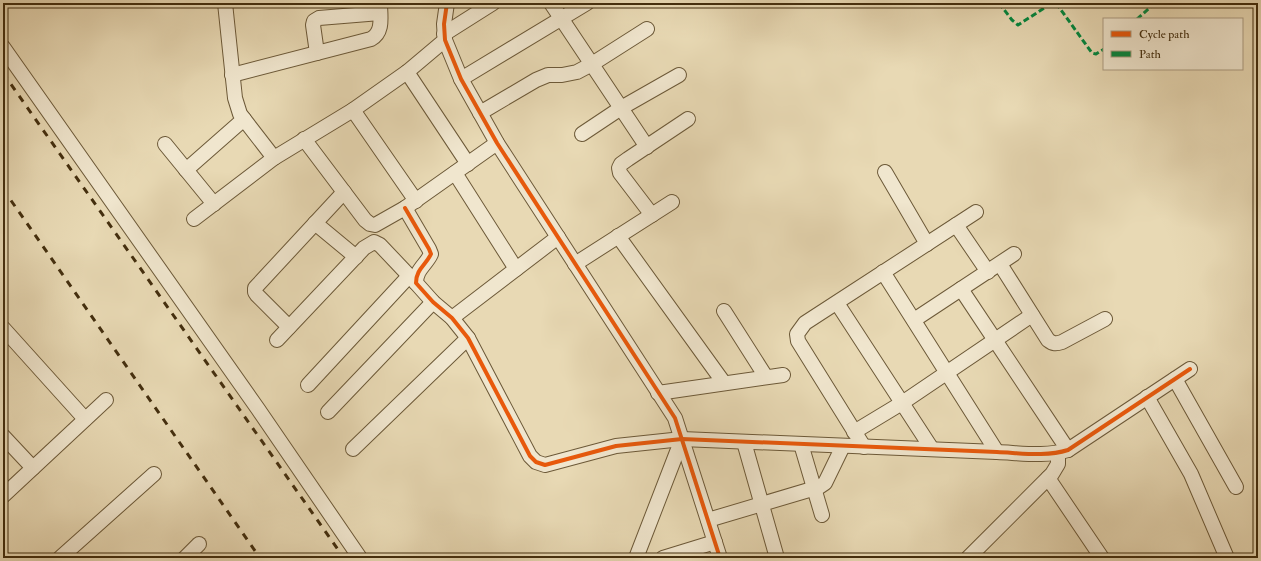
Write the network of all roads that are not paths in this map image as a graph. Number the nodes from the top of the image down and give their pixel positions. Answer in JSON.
{"nodes":[{"id":1,"x":225,"y":3,"type":"edge"},
{"id":2,"x":447,"y":3,"type":"edge"},
{"id":3,"x":493,"y":3,"type":"edge"},
{"id":4,"x":551,"y":3,"type":"edge"},
{"id":5,"x":587,"y":3,"type":"edge"},
{"id":6,"x":380,"y":8,"type":"edge"},
{"id":7,"x":561,"y":19,"type":"junction"},
{"id":8,"x":647,"y":29,"type":"dead end"},
{"id":9,"x":444,"y":37,"type":"junction"},
{"id":10,"x":3,"y":47,"type":"edge"},
{"id":11,"x":317,"y":53,"type":"junction"},
{"id":12,"x":592,"y":64,"type":"junction"},
{"id":13,"x":407,"y":72,"type":"junction"},
{"id":14,"x":232,"y":75,"type":"junction"},
{"id":15,"x":679,"y":75,"type":"dead end"},
{"id":16,"x":461,"y":79,"type":"junction"},
{"id":17,"x":621,"y":108,"type":"junction"},
{"id":18,"x":353,"y":110,"type":"junction"},
{"id":19,"x":480,"y":113,"type":"junction"},
{"id":20,"x":244,"y":119,"type":"junction"},
{"id":21,"x":688,"y":119,"type":"dead end"},
{"id":22,"x":582,"y":134,"type":"dead end"},
{"id":23,"x":304,"y":139,"type":"junction"},
{"id":24,"x":497,"y":143,"type":"junction"},
{"id":25,"x":165,"y":144,"type":"dead end"},
{"id":26,"x":647,"y":147,"type":"junction"},
{"id":27,"x":274,"y":158,"type":"junction"},
{"id":28,"x":468,"y":164,"type":"junction"},
{"id":29,"x":186,"y":170,"type":"junction"},
{"id":30,"x":885,"y":172,"type":"dead end"},
{"id":31,"x":455,"y":173,"type":"junction"},
{"id":32,"x":344,"y":192,"type":"junction"},
{"id":33,"x":672,"y":202,"type":"dead end"},
{"id":34,"x":214,"y":204,"type":"junction"},
{"id":35,"x":410,"y":204,"type":"junction"},
{"id":36,"x":976,"y":212,"type":"dead end"},
{"id":37,"x":652,"y":215,"type":"junction"},
{"id":38,"x":194,"y":219,"type":"dead end"},
{"id":39,"x":315,"y":223,"type":"junction"},
{"id":40,"x":956,"y":225,"type":"junction"},
{"id":41,"x":618,"y":236,"type":"junction"},
{"id":42,"x":558,"y":237,"type":"junction"},
{"id":43,"x":927,"y":244,"type":"junction"},
{"id":44,"x":1014,"y":254,"type":"dead end"},
{"id":45,"x":356,"y":257,"type":"junction"},
{"id":46,"x":575,"y":264,"type":"junction"},
{"id":47,"x":1000,"y":264,"type":"junction"},
{"id":48,"x":516,"y":269,"type":"junction"},
{"id":49,"x":884,"y":272,"type":"junction"},
{"id":50,"x":988,"y":272,"type":"junction"},
{"id":51,"x":412,"y":280,"type":"junction"},
{"id":52,"x":961,"y":289,"type":"junction"},
{"id":53,"x":434,"y":302,"type":"junction"},
{"id":54,"x":837,"y":303,"type":"junction"},
{"id":55,"x":724,"y":311,"type":"dead end"},
{"id":56,"x":1032,"y":315,"type":"junction"},
{"id":57,"x":452,"y":318,"type":"junction"},
{"id":58,"x":1105,"y":319,"type":"dead end"},
{"id":59,"x":914,"y":320,"type":"junction"},
{"id":60,"x":289,"y":327,"type":"junction"},
{"id":61,"x":3,"y":328,"type":"edge"},
{"id":62,"x":468,"y":338,"type":"junction"},
{"id":63,"x":277,"y":340,"type":"dead end"},
{"id":64,"x":995,"y":341,"type":"junction"},
{"id":65,"x":1190,"y":369,"type":"dead end"},
{"id":66,"x":947,"y":373,"type":"junction"},
{"id":67,"x":783,"y":375,"type":"dead end"},
{"id":68,"x":766,"y":377,"type":"junction"},
{"id":69,"x":1175,"y":379,"type":"junction"},
{"id":70,"x":724,"y":383,"type":"junction"},
{"id":71,"x":308,"y":385,"type":"dead end"},
{"id":72,"x":658,"y":393,"type":"junction"},
{"id":73,"x":1147,"y":397,"type":"junction"},
{"id":74,"x":106,"y":400,"type":"dead end"},
{"id":75,"x":902,"y":403,"type":"junction"},
{"id":76,"x":328,"y":412,"type":"dead end"},
{"id":77,"x":86,"y":419,"type":"junction"},
{"id":78,"x":854,"y":432,"type":"junction"},
{"id":79,"x":3,"y":436,"type":"edge"},
{"id":80,"x":682,"y":439,"type":"junction"},
{"id":81,"x":744,"y":442,"type":"junction"},
{"id":82,"x":802,"y":444,"type":"junction"},
{"id":83,"x":843,"y":446,"type":"junction"},
{"id":84,"x":864,"y":447,"type":"junction"},
{"id":85,"x":353,"y":449,"type":"dead end"},
{"id":86,"x":932,"y":449,"type":"junction"},
{"id":87,"x":1063,"y":451,"type":"junction"},
{"id":88,"x":997,"y":452,"type":"junction"},
{"id":89,"x":33,"y":468,"type":"junction"},
{"id":90,"x":154,"y":474,"type":"dead end"},
{"id":91,"x":1048,"y":478,"type":"junction"},
{"id":92,"x":1236,"y":487,"type":"dead end"},
{"id":93,"x":815,"y":488,"type":"junction"},
{"id":94,"x":3,"y":496,"type":"edge"},
{"id":95,"x":762,"y":504,"type":"junction"},
{"id":96,"x":822,"y":515,"type":"dead end"},
{"id":97,"x":708,"y":520,"type":"junction"},
{"id":98,"x":715,"y":542,"type":"junction"},
{"id":99,"x":199,"y":544,"type":"dead end"},
{"id":100,"x":60,"y":558,"type":"edge"},
{"id":101,"x":185,"y":558,"type":"edge"},
{"id":102,"x":360,"y":558,"type":"edge"},
{"id":103,"x":636,"y":558,"type":"edge"},
{"id":104,"x":663,"y":558,"type":"edge"},
{"id":105,"x":720,"y":558,"type":"edge"},
{"id":106,"x":777,"y":558,"type":"edge"},
{"id":107,"x":968,"y":558,"type":"edge"},
{"id":108,"x":1102,"y":558,"type":"edge"},
{"id":109,"x":1227,"y":558,"type":"edge"}],
"edges":[{"from":1,"to":14,"type":"street"},
{"from":2,"to":9,"type":"street"},
{"from":3,"to":9,"type":"street"},
{"from":4,"to":7,"type":"street"},
{"from":5,"to":7,"type":"street"},
{"from":6,"to":11,"type":"street"},
{"from":6,"to":11,"type":"street"},
{"from":7,"to":12,"type":"street"},
{"from":7,"to":16,"type":"street"},
{"from":8,"to":12,"type":"street"},
{"from":9,"to":13,"type":"street"},
{"from":9,"to":16,"type":"street"},
{"from":10,"to":102,"type":"street"},
{"from":11,"to":14,"type":"street"},
{"from":12,"to":17,"type":"street"},
{"from":12,"to":19,"type":"street"},
{"from":13,"to":18,"type":"street"},
{"from":13,"to":28,"type":"street"},
{"from":14,"to":20,"type":"street"},
{"from":15,"to":17,"type":"street"},
{"from":16,"to":19,"type":"street"},
{"from":17,"to":22,"type":"street"},
{"from":17,"to":26,"type":"street"},
{"from":18,"to":23,"type":"street"},
{"from":18,"to":35,"type":"street"},
{"from":19,"to":24,"type":"street"},
{"from":20,"to":27,"type":"street"},
{"from":20,"to":29,"type":"street"},
{"from":21,"to":26,"type":"street"},
{"from":23,"to":27,"type":"street"},
{"from":23,"to":32,"type":"street"},
{"from":24,"to":28,"type":"street"},
{"from":24,"to":42,"type":"street"},
{"from":25,"to":29,"type":"street"},
{"from":26,"to":37,"type":"street"},
{"from":27,"to":34,"type":"street"},
{"from":28,"to":31,"type":"street"},
{"from":29,"to":34,"type":"street"},
{"from":30,"to":43,"type":"street"},
{"from":31,"to":35,"type":"street"},
{"from":31,"to":48,"type":"street"},
{"from":32,"to":35,"type":"street"},
{"from":32,"to":39,"type":"street"},
{"from":33,"to":37,"type":"street"},
{"from":34,"to":38,"type":"street"},
{"from":35,"to":51,"type":"street"},
{"from":36,"to":40,"type":"street"},
{"from":37,"to":41,"type":"street"},
{"from":39,"to":45,"type":"street"},
{"from":39,"to":60,"type":"street"},
{"from":40,"to":43,"type":"street"},
{"from":40,"to":50,"type":"street"},
{"from":41,"to":46,"type":"street"},
{"from":41,"to":70,"type":"street"},
{"from":42,"to":46,"type":"street"},
{"from":42,"to":48,"type":"street"},
{"from":43,"to":49,"type":"street"},
{"from":44,"to":47,"type":"street"},
{"from":45,"to":51,"type":"street"},
{"from":45,"to":60,"type":"street"},
{"from":46,"to":72,"type":"street"},
{"from":47,"to":50,"type":"street"},
{"from":47,"to":56,"type":"street"},
{"from":48,"to":57,"type":"street"},
{"from":49,"to":54,"type":"street"},
{"from":49,"to":59,"type":"street"},
{"from":50,"to":52,"type":"street"},
{"from":51,"to":53,"type":"street"},
{"from":51,"to":71,"type":"street"},
{"from":52,"to":59,"type":"street"},
{"from":52,"to":64,"type":"street"},
{"from":53,"to":57,"type":"street"},
{"from":53,"to":76,"type":"street"},
{"from":54,"to":75,"type":"street"},
{"from":54,"to":78,"type":"street"},
{"from":55,"to":68,"type":"street"},
{"from":56,"to":58,"type":"street"},
{"from":56,"to":64,"type":"street"},
{"from":57,"to":62,"type":"street"},
{"from":59,"to":66,"type":"street"},
{"from":60,"to":63,"type":"street"},
{"from":61,"to":77,"type":"street"},
{"from":62,"to":80,"type":"street"},
{"from":62,"to":85,"type":"street"},
{"from":64,"to":66,"type":"street"},
{"from":64,"to":87,"type":"street"},
{"from":65,"to":69,"type":"street"},
{"from":66,"to":75,"type":"street"},
{"from":66,"to":88,"type":"street"},
{"from":67,"to":68,"type":"street"},
{"from":68,"to":70,"type":"street"},
{"from":69,"to":73,"type":"street"},
{"from":69,"to":92,"type":"street"},
{"from":70,"to":72,"type":"street"},
{"from":72,"to":80,"type":"street"},
{"from":73,"to":87,"type":"street"},
{"from":73,"to":109,"type":"street"},
{"from":74,"to":77,"type":"street"},
{"from":75,"to":78,"type":"street"},
{"from":75,"to":86,"type":"street"},
{"from":77,"to":89,"type":"street"},
{"from":78,"to":84,"type":"street"},
{"from":79,"to":89,"type":"street"},
{"from":80,"to":81,"type":"street"},
{"from":80,"to":97,"type":"street"},
{"from":80,"to":103,"type":"street"},
{"from":81,"to":82,"type":"street"},
{"from":81,"to":95,"type":"street"},
{"from":82,"to":83,"type":"street"},
{"from":82,"to":93,"type":"street"},
{"from":83,"to":84,"type":"street"},
{"from":83,"to":93,"type":"street"},
{"from":84,"to":86,"type":"street"},
{"from":86,"to":88,"type":"street"},
{"from":87,"to":88,"type":"street"},
{"from":87,"to":91,"type":"street"},
{"from":89,"to":94,"type":"street"},
{"from":90,"to":100,"type":"street"},
{"from":91,"to":107,"type":"street"},
{"from":91,"to":108,"type":"street"},
{"from":93,"to":95,"type":"street"},
{"from":93,"to":96,"type":"street"},
{"from":95,"to":97,"type":"street"},
{"from":95,"to":106,"type":"street"},
{"from":97,"to":98,"type":"street"},
{"from":98,"to":104,"type":"street"},
{"from":98,"to":105,"type":"street"},
{"from":99,"to":101,"type":"street"}]}
